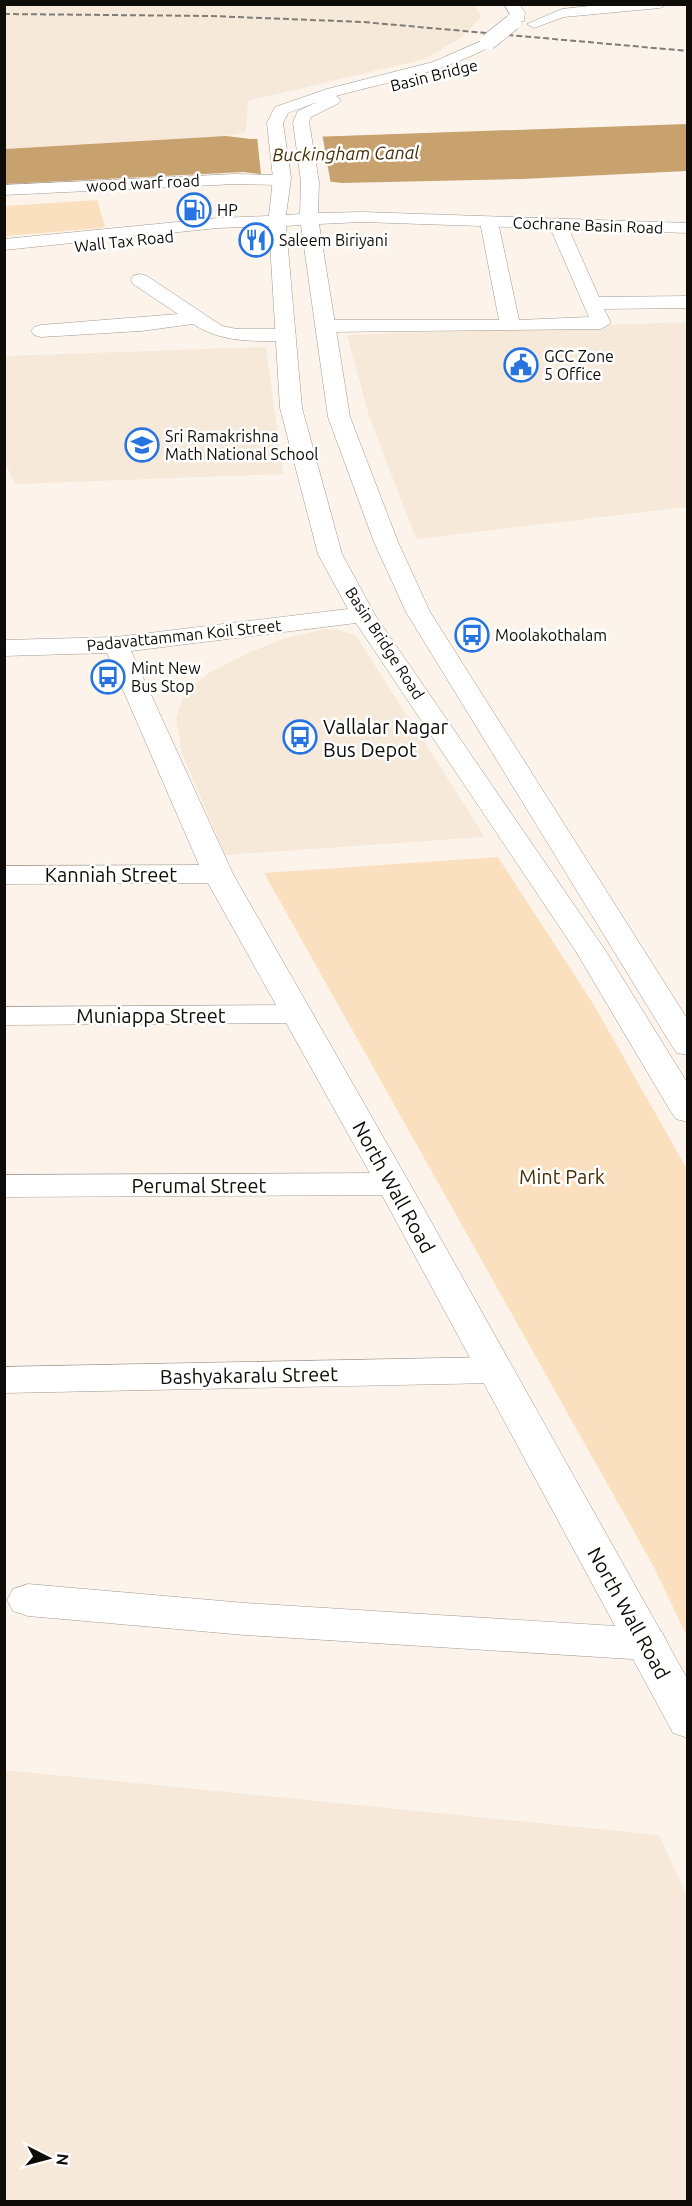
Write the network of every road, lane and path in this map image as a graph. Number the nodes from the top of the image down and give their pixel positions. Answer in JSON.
{"nodes":[{"id":1,"x":511,"y":4,"type":"edge"},
{"id":2,"x":572,"y":4,"type":"edge"},
{"id":3,"x":660,"y":4,"type":"edge"},
{"id":4,"x":550,"y":5,"type":"edge"},
{"id":5,"x":516,"y":20,"type":"junction"},
{"id":6,"x":521,"y":37,"type":"dead end"},
{"id":7,"x":485,"y":62,"type":"dead end"},
{"id":8,"x":282,"y":179,"type":"junction"},
{"id":9,"x":4,"y":190,"type":"edge"},
{"id":10,"x":489,"y":222,"type":"junction"},
{"id":11,"x":310,"y":223,"type":"junction"},
{"id":12,"x":557,"y":223,"type":"junction"},
{"id":13,"x":278,"y":224,"type":"junction"},
{"id":14,"x":687,"y":230,"type":"edge"},
{"id":15,"x":4,"y":244,"type":"edge"},
{"id":16,"x":4,"y":253,"type":"edge"},
{"id":17,"x":140,"y":280,"type":"dead end"},
{"id":18,"x":687,"y":302,"type":"edge"},
{"id":19,"x":591,"y":303,"type":"junction"},
{"id":20,"x":195,"y":318,"type":"junction"},
{"id":21,"x":326,"y":326,"type":"junction"},
{"id":22,"x":510,"y":326,"type":"junction"},
{"id":23,"x":41,"y":331,"type":"dead end"},
{"id":24,"x":286,"y":335,"type":"junction"},
{"id":25,"x":337,"y":406,"type":"junction"},
{"id":26,"x":291,"y":408,"type":"junction"},
{"id":27,"x":363,"y":615,"type":"junction"},
{"id":28,"x":116,"y":645,"type":"junction"},
{"id":29,"x":4,"y":648,"type":"edge"},
{"id":30,"x":218,"y":874,"type":"junction"},
{"id":31,"x":4,"y":875,"type":"edge"},
{"id":32,"x":297,"y":1014,"type":"junction"},
{"id":33,"x":4,"y":1016,"type":"edge"},
{"id":34,"x":687,"y":1046,"type":"edge"},
{"id":35,"x":687,"y":1112,"type":"edge"},
{"id":36,"x":393,"y":1184,"type":"junction"},
{"id":37,"x":4,"y":1185,"type":"edge"},
{"id":38,"x":494,"y":1370,"type":"junction"},
{"id":39,"x":4,"y":1380,"type":"edge"},
{"id":40,"x":28,"y":1600,"type":"dead end"},
{"id":41,"x":647,"y":1644,"type":"junction"},
{"id":42,"x":687,"y":1721,"type":"edge"}],
"edges":[{"from":1,"to":5,"type":"main road"},
{"from":2,"to":4,"type":"main road","name":"Basin Bridge"},
{"from":3,"to":6,"type":"main road"},
{"from":4,"to":5,"type":"main road","name":"Basin Bridge"},
{"from":5,"to":8,"type":"main road","name":"Basin Bridge","bridge":true},
{"from":7,"to":11,"type":"main road","name":"Basin Bridge"},
{"from":8,"to":9,"type":"main road","name":"wood warf road"},
{"from":8,"to":13,"type":"main road","name":"Basin Bridge Road"},
{"from":10,"to":11,"type":"main road","name":"Cochrane Basin Road"},
{"from":10,"to":12,"type":"main road","name":"Cochrane Basin Road"},
{"from":10,"to":22,"type":"main road"},
{"from":11,"to":13,"type":"main road","name":"Cochrane Basin Road"},
{"from":11,"to":21,"type":"main road","name":"Basin Bridge"},
{"from":12,"to":14,"type":"main road","name":"Cochrane Basin Road"},
{"from":12,"to":19,"type":"main road"},
{"from":13,"to":15,"type":"main road","name":"Wall Tax Road"},
{"from":13,"to":16,"type":"main road","name":"Wall Tax Road"},
{"from":13,"to":24,"type":"main road","name":"Basin Bridge Road"},
{"from":17,"to":20,"type":"main road"},
{"from":18,"to":19,"type":"main road"},
{"from":19,"to":22,"type":"main road"},
{"from":20,"to":23,"type":"main road"},
{"from":20,"to":24,"type":"main road"},
{"from":21,"to":22,"type":"main road"},
{"from":21,"to":25,"type":"main road","name":"Basin Bridge"},
{"from":24,"to":26,"type":"main road","name":"Basin Bridge Road"},
{"from":25,"to":26,"type":"main road"},
{"from":25,"to":34,"type":"main road"},
{"from":26,"to":27,"type":"main road","name":"Basin Bridge Road"},
{"from":27,"to":28,"type":"main road","name":"Padavattamman Koil Street"},
{"from":27,"to":35,"type":"main road","name":"Basin Bridge Road"},
{"from":28,"to":29,"type":"main road","name":"Padavattamman Koil Street"},
{"from":28,"to":30,"type":"main road","name":"North Wall Road"},
{"from":30,"to":31,"type":"main road","name":"Kanniah Street"},
{"from":30,"to":32,"type":"main road","name":"North Wall Road"},
{"from":32,"to":33,"type":"main road","name":"Muniappa Street"},
{"from":32,"to":36,"type":"main road","name":"North Wall Road"},
{"from":36,"to":37,"type":"main road","name":"Perumal Street"},
{"from":36,"to":38,"type":"main road","name":"North Wall Road"},
{"from":38,"to":39,"type":"main road","name":"Bashyakaralu Street"},
{"from":38,"to":41,"type":"main road","name":"North Wall Road"},
{"from":40,"to":41,"type":"main road"},
{"from":41,"to":42,"type":"main road","name":"North Wall Road"}]}
